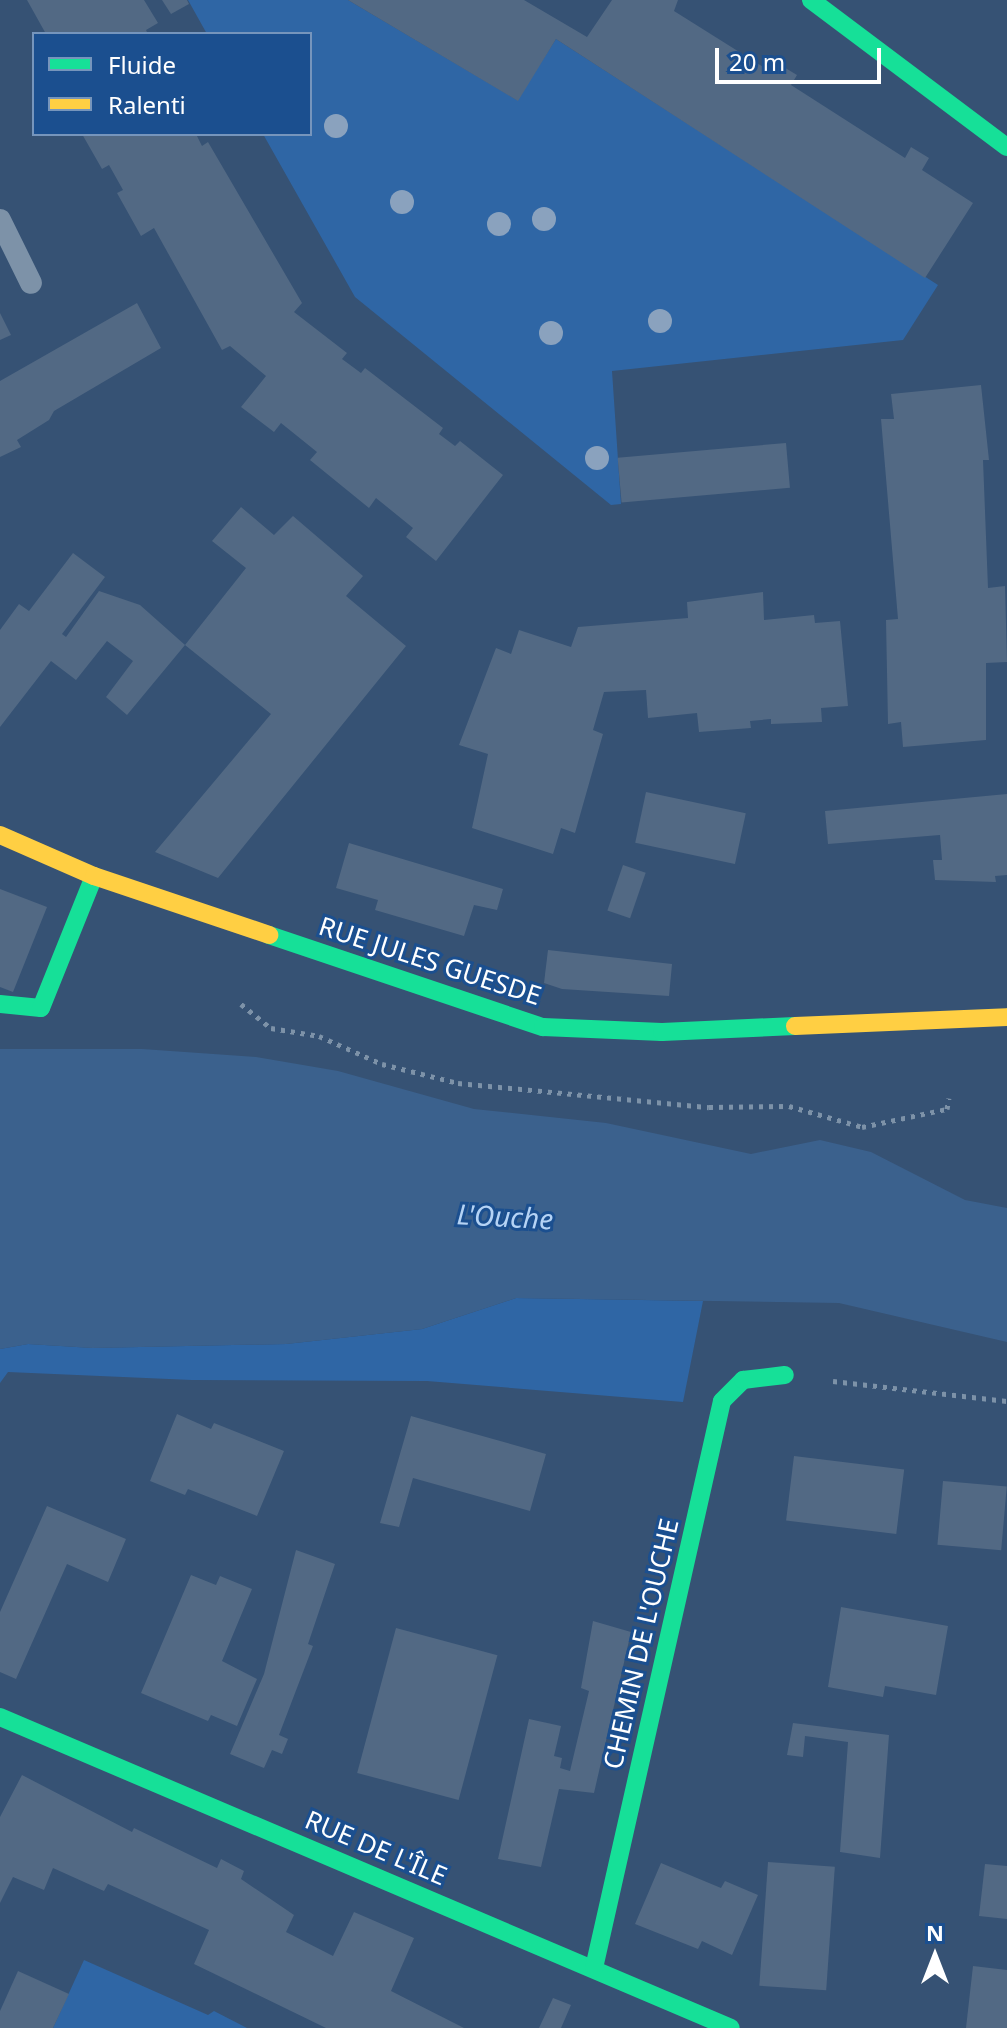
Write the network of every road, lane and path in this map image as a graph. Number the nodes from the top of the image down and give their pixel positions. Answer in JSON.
{"nodes":[{"id":1,"x":811,"y":0,"type":"edge"},
{"id":2,"x":1007,"y":147,"type":"edge"},
{"id":3,"x":0,"y":220,"type":"edge"},
{"id":4,"x":31,"y":283,"type":"dead end"},
{"id":5,"x":0,"y":835,"type":"edge"},
{"id":6,"x":94,"y":876,"type":"junction"},
{"id":7,"x":0,"y":1004,"type":"edge"},
{"id":8,"x":241,"y":1004,"type":"dead end"},
{"id":9,"x":1007,"y":1017,"type":"edge"},
{"id":10,"x":949,"y":1098,"type":"dead end"},
{"id":11,"x":785,"y":1375,"type":"joint"},
{"id":12,"x":1007,"y":1401,"type":"edge"},
{"id":13,"x":0,"y":1717,"type":"edge"},
{"id":14,"x":594,"y":1968,"type":"junction"},
{"id":15,"x":731,"y":2028,"type":"edge"}],
"edges":[{"from":1,"to":2,"type":"street"},
{"from":3,"to":4,"type":"lane"},
{"from":5,"to":6,"type":"street","name":"RUE JULES GUESDE"},
{"from":6,"to":7,"type":"street"},
{"from":6,"to":9,"type":"street","name":"RUE JULES GUESDE"},
{"from":8,"to":10,"type":"path"},
{"from":11,"to":12,"type":"path"},
{"from":11,"to":14,"type":"street","name":"CHEMIN DE L'OUCHE"},
{"from":13,"to":14,"type":"street","name":"RUE DE L'ÎLE"},
{"from":14,"to":15,"type":"street","name":"RUE DE L'ÎLE"}]}
